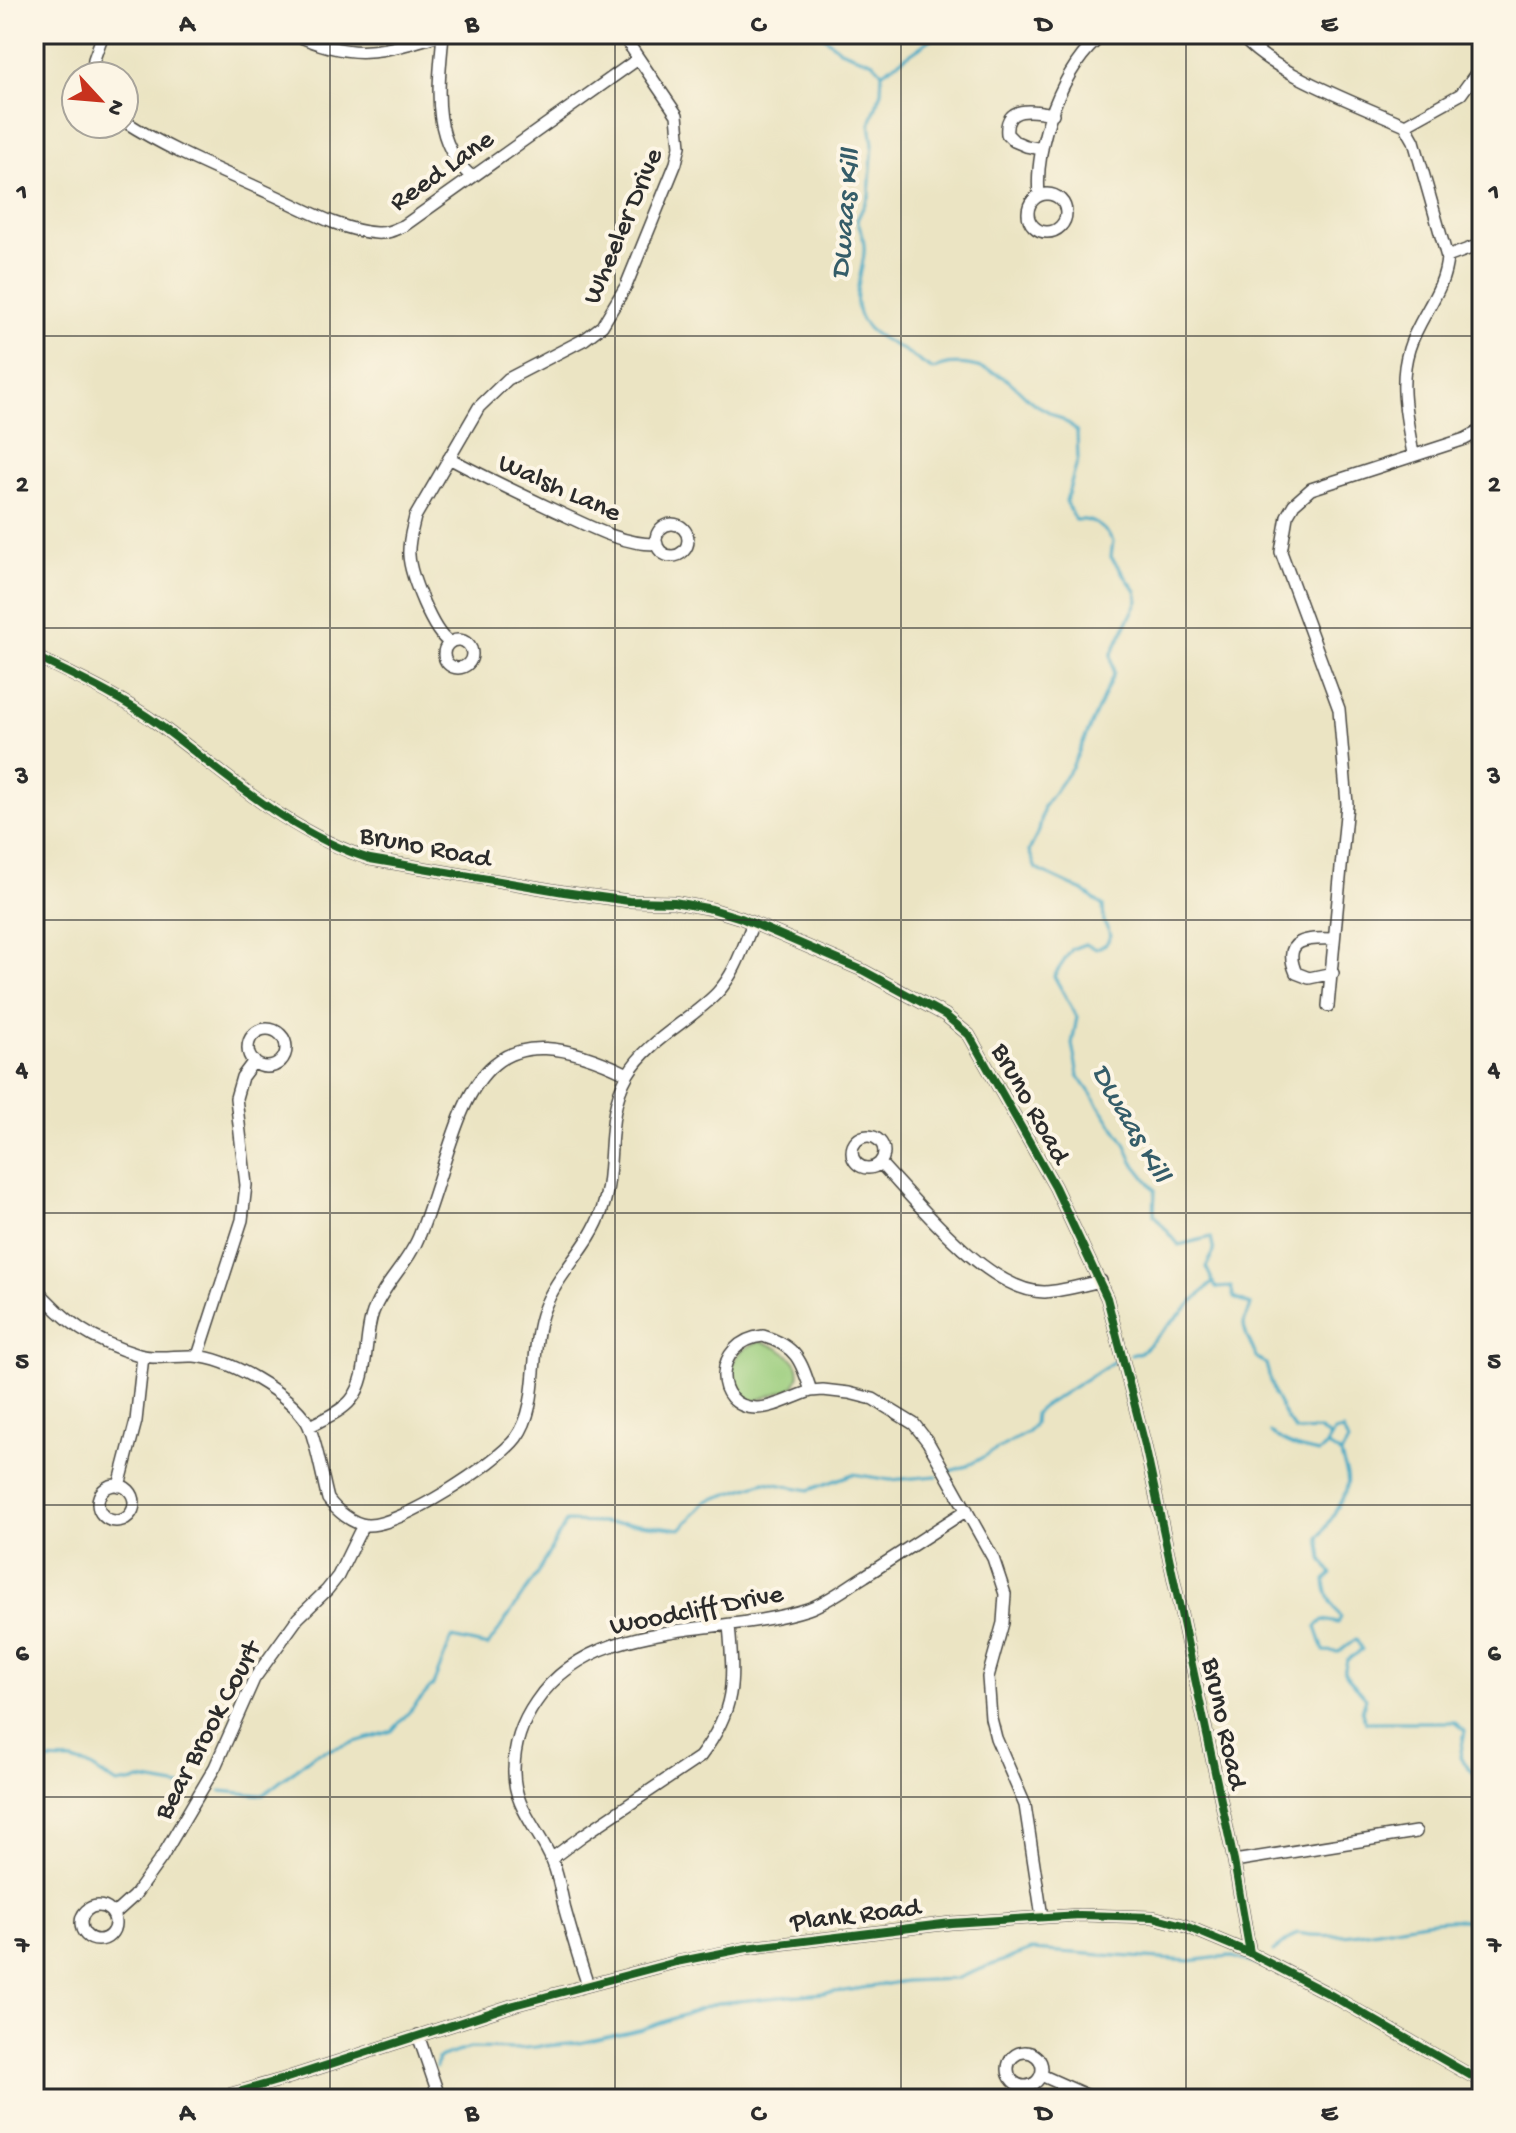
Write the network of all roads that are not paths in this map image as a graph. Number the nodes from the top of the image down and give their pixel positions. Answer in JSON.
{"nodes":[{"id":1,"x":103,"y":34,"type":"edge"},
{"id":2,"x":294,"y":34,"type":"edge"},
{"id":3,"x":442,"y":34,"type":"edge"},
{"id":4,"x":622,"y":34,"type":"edge"},
{"id":5,"x":1104,"y":34,"type":"edge"},
{"id":6,"x":1240,"y":34,"type":"edge"},
{"id":7,"x":638,"y":59,"type":"junction"},
{"id":8,"x":94,"y":60,"type":"edge"},
{"id":9,"x":1482,"y":65,"type":"edge"},
{"id":10,"x":1053,"y":114,"type":"junction"},
{"id":11,"x":1405,"y":125,"type":"junction"},
{"id":12,"x":140,"y":130,"type":"edge"},
{"id":13,"x":1042,"y":149,"type":"junction"},
{"id":14,"x":472,"y":177,"type":"junction"},
{"id":15,"x":1039,"y":195,"type":"dead end"},
{"id":16,"x":1482,"y":244,"type":"edge"},
{"id":17,"x":1447,"y":257,"type":"junction"},
{"id":18,"x":1482,"y":430,"type":"edge"},
{"id":19,"x":1413,"y":454,"type":"junction"},
{"id":20,"x":449,"y":458,"type":"junction"},
{"id":21,"x":657,"y":544,"type":"dead end"},
{"id":22,"x":449,"y":642,"type":"dead end"},
{"id":23,"x":34,"y":656,"type":"edge"},
{"id":24,"x":753,"y":923,"type":"junction"},
{"id":25,"x":1334,"y":939,"type":"junction"},
{"id":26,"x":1333,"y":973,"type":"junction"},
{"id":27,"x":1328,"y":1006,"type":"dead end"},
{"id":28,"x":254,"y":1061,"type":"dead end"},
{"id":29,"x":628,"y":1074,"type":"junction"},
{"id":30,"x":880,"y":1163,"type":"dead end"},
{"id":31,"x":1101,"y":1281,"type":"junction"},
{"id":32,"x":34,"y":1286,"type":"edge"},
{"id":33,"x":143,"y":1356,"type":"junction"},
{"id":34,"x":198,"y":1356,"type":"junction"},
{"id":35,"x":811,"y":1391,"type":"junction"},
{"id":36,"x":310,"y":1426,"type":"junction"},
{"id":37,"x":119,"y":1486,"type":"dead end"},
{"id":38,"x":967,"y":1510,"type":"junction"},
{"id":39,"x":363,"y":1525,"type":"junction"},
{"id":40,"x":729,"y":1625,"type":"junction"},
{"id":41,"x":1416,"y":1832,"type":"dead end"},
{"id":42,"x":551,"y":1859,"type":"junction"},
{"id":43,"x":1234,"y":1861,"type":"junction"},
{"id":44,"x":113,"y":1915,"type":"dead end"},
{"id":45,"x":1042,"y":1917,"type":"junction"},
{"id":46,"x":1250,"y":1953,"type":"junction"},
{"id":47,"x":588,"y":1985,"type":"junction"},
{"id":48,"x":418,"y":2035,"type":"junction"},
{"id":49,"x":1041,"y":2075,"type":"dead end"},
{"id":50,"x":1482,"y":2082,"type":"edge"},
{"id":51,"x":214,"y":2099,"type":"edge"},
{"id":52,"x":440,"y":2099,"type":"edge"},
{"id":53,"x":1095,"y":2099,"type":"edge"}],
"edges":[{"from":1,"to":8,"type":"street"},
{"from":2,"to":3,"type":"street"},
{"from":3,"to":14,"type":"street"},
{"from":4,"to":7,"type":"street","name":"Wheeler Drive"},
{"from":5,"to":10,"type":"street"},
{"from":6,"to":11,"type":"street"},
{"from":7,"to":14,"type":"street","name":"Reed Lane"},
{"from":7,"to":20,"type":"street","name":"Wheeler Drive"},
{"from":9,"to":11,"type":"street"},
{"from":10,"to":13,"type":"street"},
{"from":10,"to":13,"type":"street"},
{"from":11,"to":17,"type":"street"},
{"from":12,"to":14,"type":"street","name":"Reed Lane"},
{"from":13,"to":15,"type":"street"},
{"from":16,"to":17,"type":"street"},
{"from":17,"to":19,"type":"street"},
{"from":18,"to":19,"type":"street"},
{"from":19,"to":25,"type":"street"},
{"from":20,"to":21,"type":"street","name":"Walsh Lane"},
{"from":20,"to":22,"type":"street","name":"Wheeler Drive"},
{"from":23,"to":24,"type":"street","name":"Bruno Road"},
{"from":24,"to":29,"type":"street"},
{"from":24,"to":31,"type":"street","name":"Bruno Road"},
{"from":25,"to":26,"type":"street"},
{"from":25,"to":26,"type":"street"},
{"from":26,"to":27,"type":"street"},
{"from":28,"to":34,"type":"street"},
{"from":29,"to":36,"type":"street"},
{"from":29,"to":39,"type":"street"},
{"from":30,"to":31,"type":"street"},
{"from":31,"to":43,"type":"street","name":"Bruno Road"},
{"from":32,"to":33,"type":"street"},
{"from":33,"to":34,"type":"street"},
{"from":33,"to":37,"type":"street"},
{"from":34,"to":36,"type":"street"},
{"from":35,"to":35,"type":"street"},
{"from":35,"to":38,"type":"street"},
{"from":36,"to":39,"type":"street"},
{"from":38,"to":40,"type":"street","name":"Woodcliff Drive"},
{"from":38,"to":45,"type":"street"},
{"from":39,"to":44,"type":"street","name":"Bear Brook Court"},
{"from":40,"to":42,"type":"street"},
{"from":40,"to":42,"type":"street","name":"Woodcliff Drive"},
{"from":41,"to":43,"type":"street"},
{"from":42,"to":47,"type":"street","name":"Woodcliff Drive"},
{"from":43,"to":46,"type":"street","name":"Bruno Road"},
{"from":45,"to":46,"type":"street","name":"Plank Road"},
{"from":45,"to":47,"type":"street","name":"Plank Road"},
{"from":46,"to":50,"type":"street","name":"Plank Road"},
{"from":47,"to":48,"type":"street","name":"Plank Road"},
{"from":48,"to":51,"type":"street","name":"Plank Road"},
{"from":48,"to":52,"type":"street"},
{"from":49,"to":53,"type":"street"}]}
